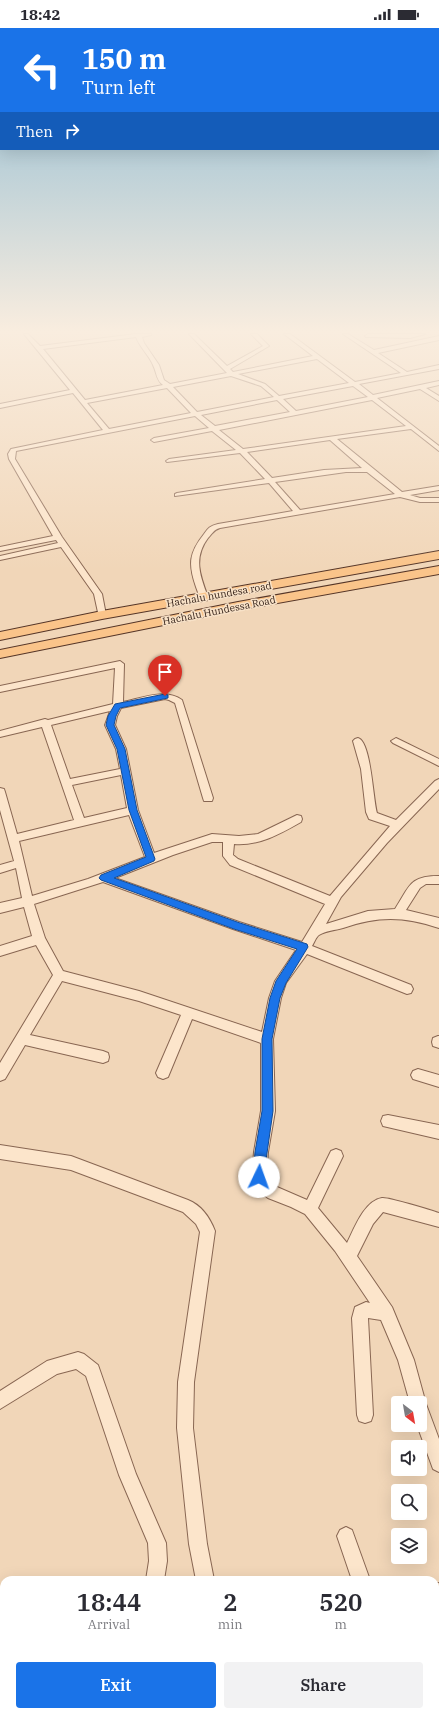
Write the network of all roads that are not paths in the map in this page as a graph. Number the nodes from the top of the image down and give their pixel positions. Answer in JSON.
{"nodes":[{"id":1,"x":93,"y":413,"type":"edge"},
{"id":2,"x":194,"y":413,"type":"joint"},
{"id":3,"x":295,"y":413,"type":"edge"},
{"id":4,"x":393,"y":413,"type":"edge"},
{"id":5,"x":412,"y":427,"type":"junction"},
{"id":6,"x":214,"y":429,"type":"junction"},
{"id":7,"x":108,"y":432,"type":"junction"},
{"id":8,"x":173,"y":437,"type":"junction"},
{"id":9,"x":332,"y":439,"type":"junction"},
{"id":10,"x":154,"y":440,"type":"dead end"},
{"id":11,"x":180,"y":444,"type":"dead end"},
{"id":12,"x":439,"y":449,"type":"edge"},
{"id":13,"x":242,"y":451,"type":"junction"},
{"id":14,"x":169,"y":461,"type":"dead end"},
{"id":15,"x":369,"y":470,"type":"junction"},
{"id":16,"x":271,"y":481,"type":"junction"},
{"id":17,"x":439,"y":488,"type":"edge"},
{"id":18,"x":177,"y":495,"type":"dead end"},
{"id":19,"x":401,"y":495,"type":"junction"},
{"id":20,"x":439,"y":500,"type":"edge"},
{"id":21,"x":298,"y":512,"type":"junction"},
{"id":22,"x":58,"y":537,"type":"junction"},
{"id":23,"x":63,"y":544,"type":"junction"},
{"id":24,"x":0,"y":549,"type":"edge"},
{"id":25,"x":439,"y":555,"type":"edge"},
{"id":26,"x":0,"y":558,"type":"edge"},
{"id":27,"x":439,"y":570,"type":"edge"},
{"id":28,"x":237,"y":591,"type":"junction"},
{"id":29,"x":204,"y":597,"type":"junction"},
{"id":30,"x":238,"y":606,"type":"junction"},
{"id":31,"x":102,"y":615,"type":"junction"},
{"id":32,"x":0,"y":636,"type":"edge"},
{"id":33,"x":0,"y":654,"type":"edge"},
{"id":34,"x":0,"y":689,"type":"edge"},
{"id":35,"x":118,"y":706,"type":"junction"},
{"id":36,"x":45,"y":722,"type":"junction"},
{"id":37,"x":0,"y":734,"type":"edge"},
{"id":38,"x":358,"y":741,"type":"dead end"},
{"id":39,"x":396,"y":741,"type":"dead end"},
{"id":40,"x":439,"y":763,"type":"edge"},
{"id":41,"x":126,"y":771,"type":"junction"},
{"id":42,"x":66,"y":783,"type":"junction"},
{"id":43,"x":439,"y":783,"type":"edge"},
{"id":44,"x":0,"y":792,"type":"edge"},
{"id":45,"x":208,"y":798,"type":"dead end"},
{"id":46,"x":133,"y":810,"type":"junction"},
{"id":47,"x":4,"y":818,"type":"edge"},
{"id":48,"x":297,"y":819,"type":"dead end"},
{"id":49,"x":80,"y":822,"type":"junction"},
{"id":50,"x":398,"y":825,"type":"junction"},
{"id":51,"x":13,"y":839,"type":"junction"},
{"id":52,"x":229,"y":839,"type":"junction"},
{"id":53,"x":151,"y":859,"type":"junction"},
{"id":54,"x":20,"y":862,"type":"junction"},
{"id":55,"x":0,"y":869,"type":"edge"},
{"id":56,"x":104,"y":878,"type":"junction"},
{"id":57,"x":439,"y":880,"type":"edge"},
{"id":58,"x":28,"y":902,"type":"junction"},
{"id":59,"x":332,"y":902,"type":"junction"},
{"id":60,"x":0,"y":908,"type":"edge"},
{"id":61,"x":398,"y":914,"type":"junction"},
{"id":62,"x":439,"y":923,"type":"edge"},
{"id":63,"x":314,"y":932,"type":"junction"},
{"id":64,"x":39,"y":939,"type":"junction"},
{"id":65,"x":303,"y":947,"type":"junction"},
{"id":66,"x":0,"y":951,"type":"edge"},
{"id":67,"x":59,"y":975,"type":"junction"},
{"id":68,"x":407,"y":989,"type":"dead end"},
{"id":69,"x":188,"y":1013,"type":"junction"},
{"id":70,"x":22,"y":1039,"type":"junction"},
{"id":71,"x":267,"y":1039,"type":"junction"},
{"id":72,"x":104,"y":1057,"type":"dead end"},
{"id":73,"x":164,"y":1073,"type":"dead end"},
{"id":74,"x":0,"y":1075,"type":"edge"},
{"id":75,"x":418,"y":1075,"type":"dead end"},
{"id":76,"x":439,"y":1081,"type":"edge"},
{"id":77,"x":388,"y":1121,"type":"dead end"},
{"id":78,"x":439,"y":1132,"type":"edge"},
{"id":79,"x":0,"y":1152,"type":"edge"},
{"id":80,"x":336,"y":1156,"type":"dead end"},
{"id":81,"x":310,"y":1209,"type":"junction"},
{"id":82,"x":439,"y":1220,"type":"edge"},
{"id":83,"x":348,"y":1257,"type":"junction"},
{"id":84,"x":386,"y":1313,"type":"junction"},
{"id":85,"x":416,"y":1396,"type":"edge"},
{"id":86,"x":0,"y":1401,"type":"edge"},
{"id":87,"x":365,"y":1415,"type":"dead end"},
{"id":88,"x":427,"y":1430,"type":"edge"},
{"id":89,"x":439,"y":1463,"type":"edge"},
{"id":90,"x":346,"y":1536,"type":"dead end"},
{"id":91,"x":156,"y":1576,"type":"edge"},
{"id":92,"x":204,"y":1576,"type":"edge"},
{"id":93,"x":360,"y":1576,"type":"edge"}],
"edges":[{"from":1,"to":7,"type":"street"},
{"from":2,"to":6,"type":"street"},
{"from":2,"to":7,"type":"street"},
{"from":3,"to":6,"type":"street"},
{"from":4,"to":5,"type":"street"},
{"from":5,"to":9,"type":"street"},
{"from":5,"to":12,"type":"street"},
{"from":6,"to":8,"type":"street"},
{"from":6,"to":13,"type":"street"},
{"from":7,"to":22,"type":"street"},
{"from":8,"to":10,"type":"street"},
{"from":8,"to":11,"type":"street"},
{"from":9,"to":13,"type":"street"},
{"from":9,"to":15,"type":"street"},
{"from":13,"to":14,"type":"street"},
{"from":13,"to":16,"type":"street"},
{"from":15,"to":16,"type":"street"},
{"from":15,"to":19,"type":"street"},
{"from":16,"to":18,"type":"street"},
{"from":16,"to":21,"type":"street"},
{"from":17,"to":19,"type":"street"},
{"from":19,"to":20,"type":"street"},
{"from":19,"to":21,"type":"street"},
{"from":21,"to":29,"type":"street"},
{"from":22,"to":23,"type":"street"},
{"from":22,"to":24,"type":"street"},
{"from":23,"to":26,"type":"street"},
{"from":23,"to":31,"type":"street"},
{"from":25,"to":28,"type":"main road","name":"Hachalu hundesa road"},
{"from":27,"to":30,"type":"main road","name":"Hachalu Hundessa Road"},
{"from":28,"to":29,"type":"main road","name":"Hachalu hundesa road"},
{"from":28,"to":30,"type":"main road"},
{"from":29,"to":31,"type":"main road","name":"Hachalu hundesa road"},
{"from":30,"to":33,"type":"main road","name":"Hachalu Hundessa Road"},
{"from":31,"to":32,"type":"main road","name":"Hachalu hundesa road"},
{"from":34,"to":35,"type":"street"},
{"from":35,"to":36,"type":"street"},
{"from":35,"to":41,"type":"street"},
{"from":35,"to":45,"type":"street"},
{"from":36,"to":37,"type":"street"},
{"from":36,"to":42,"type":"street"},
{"from":38,"to":50,"type":"street"},
{"from":39,"to":40,"type":"street"},
{"from":41,"to":42,"type":"street"},
{"from":41,"to":46,"type":"street"},
{"from":42,"to":49,"type":"street"},
{"from":43,"to":50,"type":"street"},
{"from":44,"to":47,"type":"street"},
{"from":46,"to":49,"type":"street"},
{"from":46,"to":53,"type":"street"},
{"from":47,"to":51,"type":"street"},
{"from":48,"to":52,"type":"street"},
{"from":49,"to":51,"type":"street"},
{"from":50,"to":59,"type":"street"},
{"from":51,"to":54,"type":"street"},
{"from":52,"to":53,"type":"street"},
{"from":52,"to":59,"type":"street"},
{"from":53,"to":56,"type":"street"},
{"from":54,"to":55,"type":"street"},
{"from":54,"to":58,"type":"street"},
{"from":56,"to":58,"type":"street"},
{"from":56,"to":65,"type":"street"},
{"from":57,"to":61,"type":"street"},
{"from":58,"to":60,"type":"street"},
{"from":58,"to":64,"type":"street"},
{"from":59,"to":63,"type":"street"},
{"from":61,"to":62,"type":"street"},
{"from":61,"to":63,"type":"street"},
{"from":63,"to":65,"type":"street"},
{"from":64,"to":66,"type":"street"},
{"from":64,"to":67,"type":"street"},
{"from":65,"to":68,"type":"street"},
{"from":65,"to":71,"type":"street"},
{"from":67,"to":69,"type":"street"},
{"from":67,"to":70,"type":"street"},
{"from":69,"to":71,"type":"street"},
{"from":69,"to":73,"type":"street"},
{"from":70,"to":72,"type":"street"},
{"from":70,"to":74,"type":"street"},
{"from":71,"to":81,"type":"street"},
{"from":75,"to":76,"type":"street"},
{"from":77,"to":78,"type":"street"},
{"from":79,"to":92,"type":"street"},
{"from":80,"to":81,"type":"street"},
{"from":81,"to":83,"type":"street"},
{"from":82,"to":83,"type":"street"},
{"from":83,"to":84,"type":"street"},
{"from":84,"to":85,"type":"street"},
{"from":84,"to":87,"type":"street"},
{"from":86,"to":91,"type":"street"},
{"from":88,"to":89,"type":"street"},
{"from":90,"to":93,"type":"street"}]}
